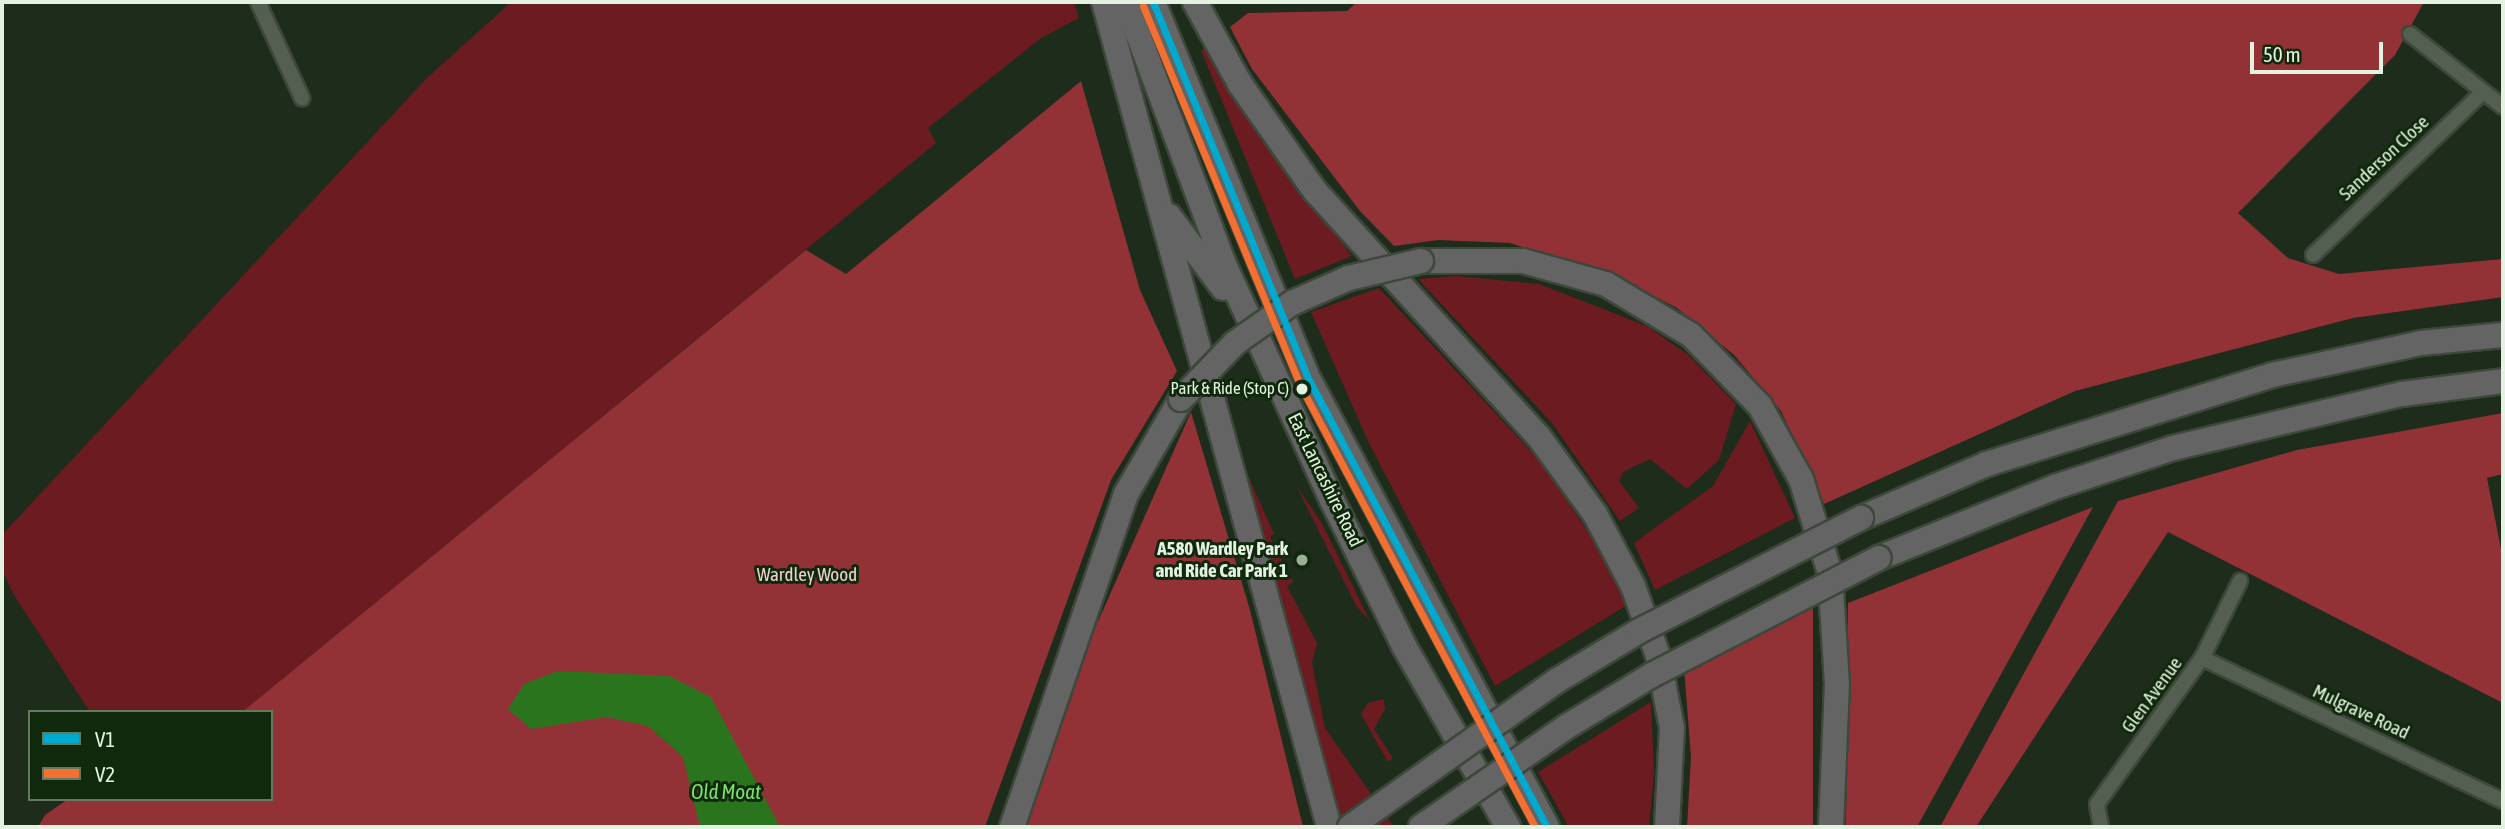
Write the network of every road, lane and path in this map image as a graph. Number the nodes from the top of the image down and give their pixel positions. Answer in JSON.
{"nodes":[{"id":1,"x":258,"y":2,"type":"edge"},
{"id":2,"x":1104,"y":2,"type":"edge"},
{"id":3,"x":1126,"y":2,"type":"edge"},
{"id":4,"x":1153,"y":2,"type":"edge"},
{"id":5,"x":1195,"y":2,"type":"edge"},
{"id":6,"x":2410,"y":34,"type":"dead end"},
{"id":7,"x":2483,"y":92,"type":"junction"},
{"id":8,"x":302,"y":98,"type":"dead end"},
{"id":9,"x":2503,"y":107,"type":"edge"},
{"id":10,"x":1164,"y":209,"type":"junction"},
{"id":11,"x":2313,"y":255,"type":"dead end"},
{"id":12,"x":1245,"y":312,"type":"junction"},
{"id":13,"x":2503,"y":335,"type":"edge"},
{"id":14,"x":2503,"y":381,"type":"edge"},
{"id":15,"x":2239,"y":581,"type":"dead end"},
{"id":16,"x":2202,"y":658,"type":"junction"},
{"id":17,"x":2503,"y":801,"type":"edge"},
{"id":18,"x":1012,"y":827,"type":"edge"},
{"id":19,"x":1329,"y":827,"type":"edge"},
{"id":20,"x":1350,"y":827,"type":"edge"},
{"id":21,"x":1422,"y":827,"type":"edge"},
{"id":22,"x":1508,"y":827,"type":"edge"},
{"id":23,"x":1547,"y":827,"type":"edge"},
{"id":24,"x":1667,"y":827,"type":"edge"},
{"id":25,"x":1831,"y":827,"type":"edge"},
{"id":26,"x":2101,"y":827,"type":"edge"}],
"edges":[{"from":1,"to":8,"type":"street"},
{"from":2,"to":10,"type":"highway"},
{"from":3,"to":12,"type":"highway","name":"East Lancashire Road"},
{"from":4,"to":23,"type":"highway","name":"East Lancashire Road"},
{"from":5,"to":24,"type":"highway"},
{"from":6,"to":7,"type":"street"},
{"from":7,"to":9,"type":"street"},
{"from":7,"to":11,"type":"street","name":"Sanderson Close"},
{"from":10,"to":12,"type":"highway"},
{"from":10,"to":19,"type":"highway"},
{"from":12,"to":22,"type":"highway","name":"East Lancashire Road"},
{"from":13,"to":20,"type":"highway","bridge":true},
{"from":14,"to":21,"type":"highway","bridge":true},
{"from":15,"to":16,"type":"street","name":"Glen Avenue"},
{"from":16,"to":17,"type":"street","name":"Mulgrave Road"},
{"from":16,"to":26,"type":"street","name":"Glen Avenue"},
{"from":18,"to":25,"type":"highway","bridge":true}]}
